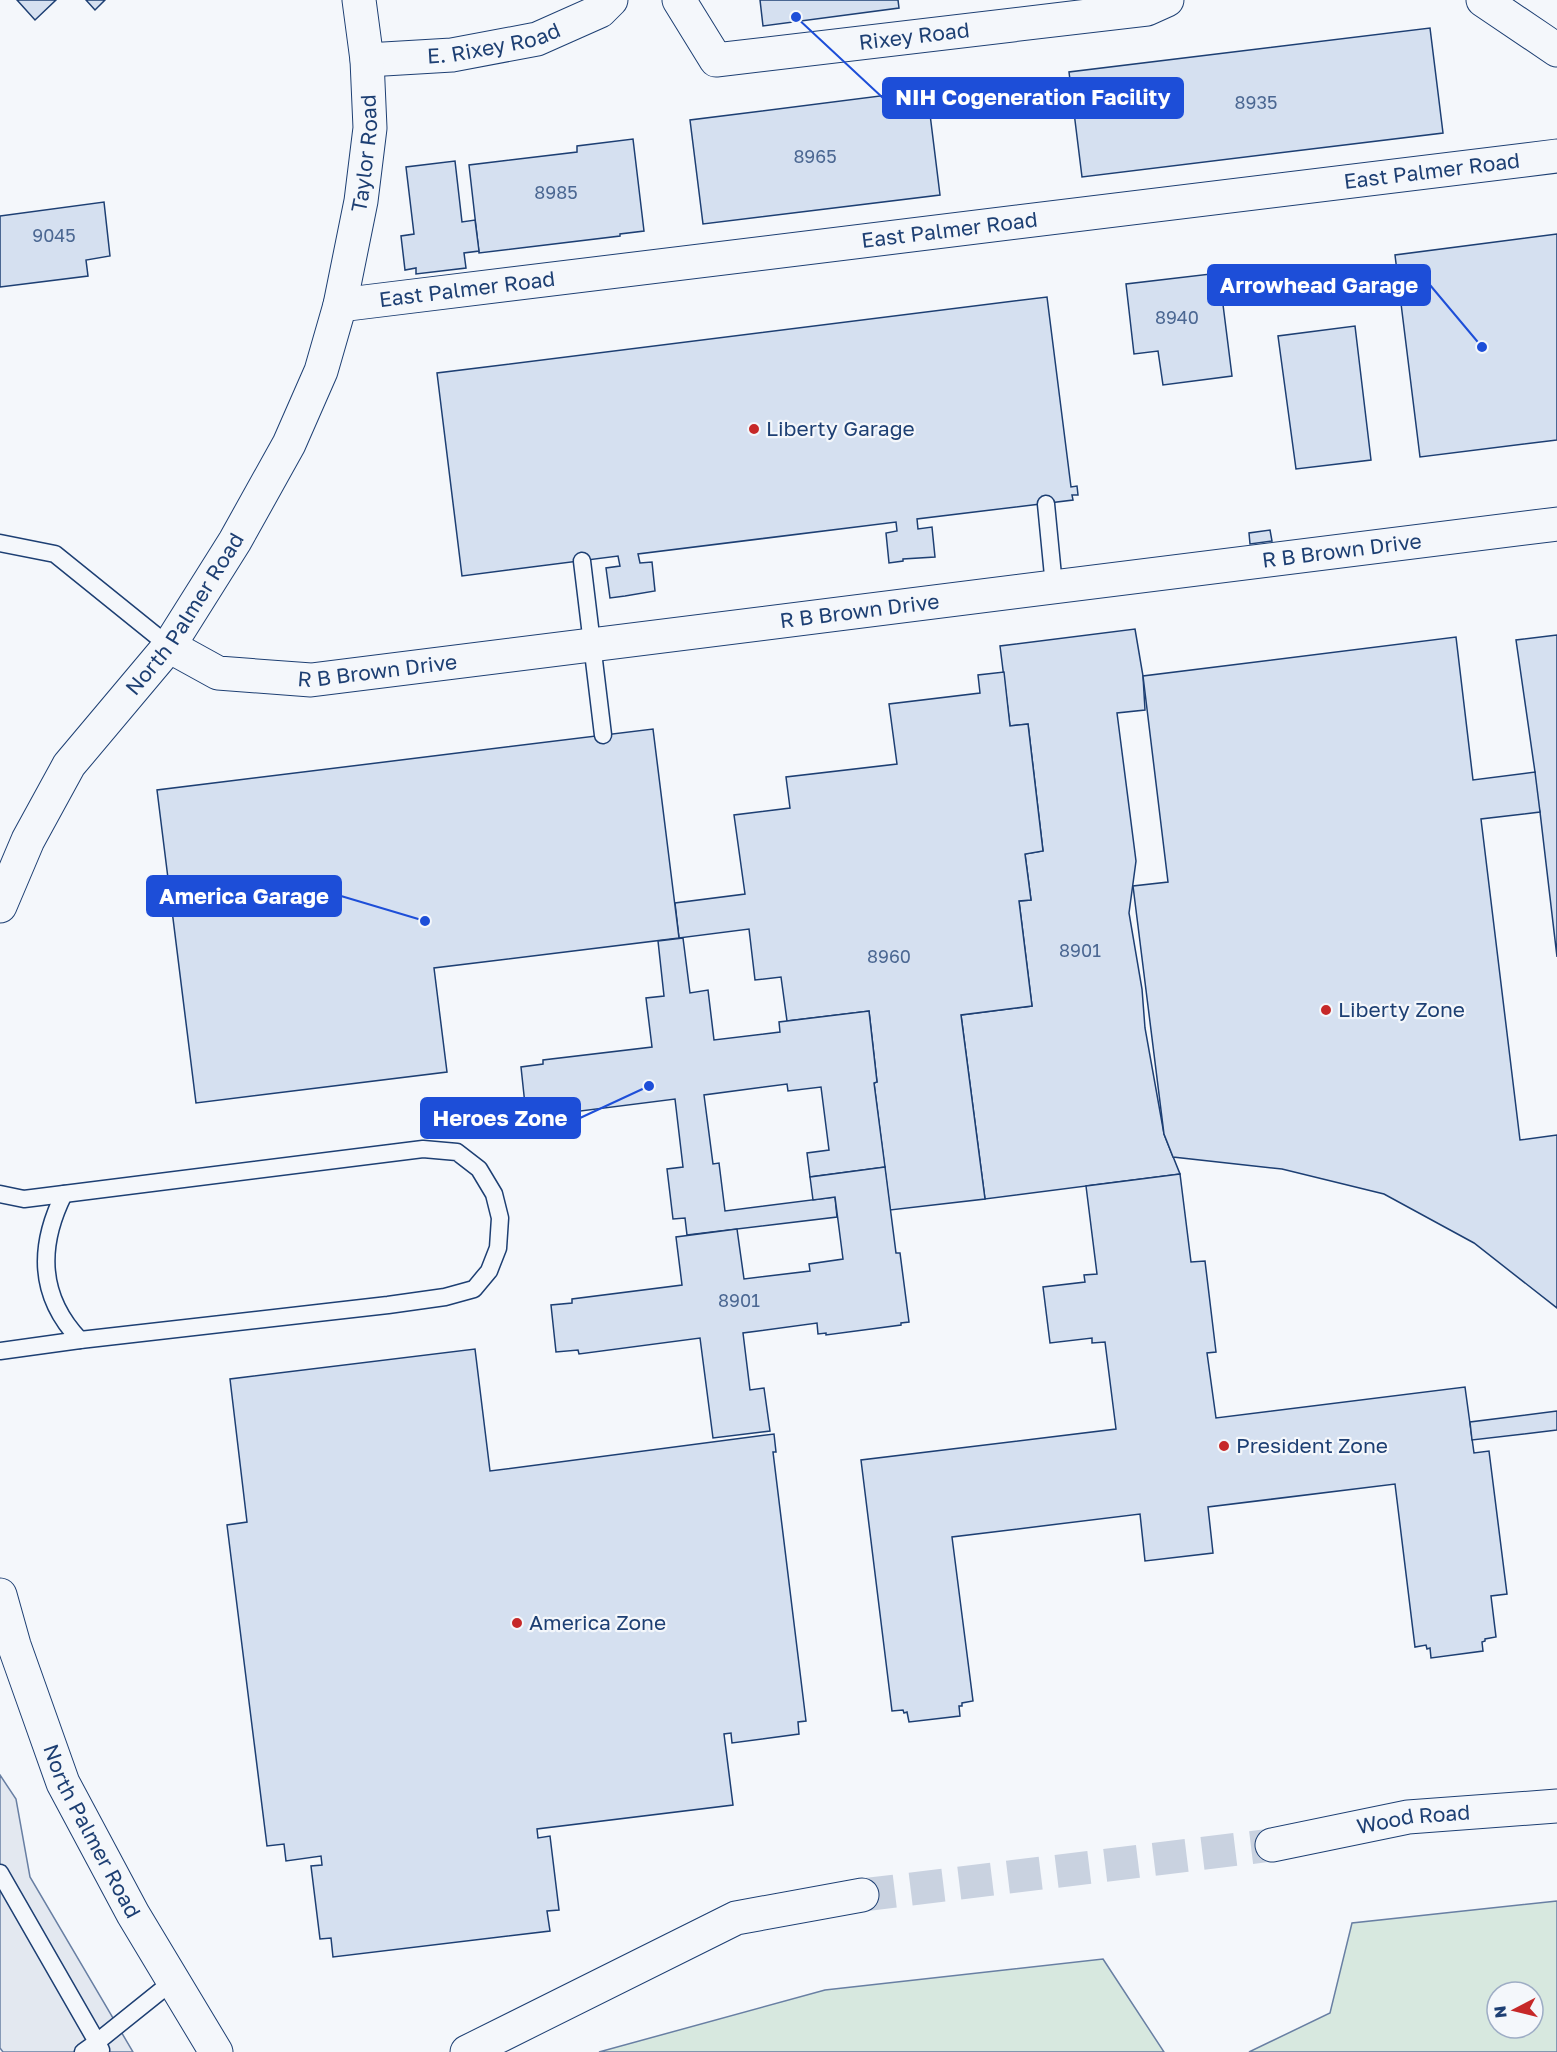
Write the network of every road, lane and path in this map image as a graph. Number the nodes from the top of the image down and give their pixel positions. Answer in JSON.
{"nodes":[{"id":1,"x":359,"y":0,"type":"edge"},
{"id":2,"x":611,"y":0,"type":"edge"},
{"id":3,"x":679,"y":0,"type":"edge"},
{"id":4,"x":1482,"y":0,"type":"edge"},
{"id":5,"x":1157,"y":4,"type":"edge"},
{"id":6,"x":1557,"y":50,"type":"edge"},
{"id":7,"x":367,"y":60,"type":"junction"},
{"id":8,"x":1557,"y":156,"type":"edge"},
{"id":9,"x":340,"y":305,"type":"junction"},
{"id":10,"x":1046,"y":504,"type":"dead end"},
{"id":11,"x":1557,"y":524,"type":"edge"},
{"id":12,"x":0,"y":543,"type":"edge"},
{"id":13,"x":582,"y":561,"type":"dead end"},
{"id":14,"x":1054,"y":586,"type":"junction"},
{"id":15,"x":592,"y":645,"type":"junction"},
{"id":16,"x":169,"y":646,"type":"junction"},
{"id":17,"x":603,"y":735,"type":"dead end"},
{"id":18,"x":0,"y":906,"type":"edge"},
{"id":19,"x":0,"y":1194,"type":"edge"},
{"id":20,"x":64,"y":1194,"type":"junction"},
{"id":21,"x":80,"y":1340,"type":"junction"},
{"id":22,"x":0,"y":1351,"type":"edge"},
{"id":23,"x":0,"y":1595,"type":"edge"},
{"id":24,"x":1557,"y":1806,"type":"edge"},
{"id":25,"x":1272,"y":1845,"type":"tunnel mouth"},
{"id":26,"x":0,"y":1873,"type":"edge"},
{"id":27,"x":862,"y":1895,"type":"tunnel mouth"},
{"id":28,"x":173,"y":1982,"type":"junction"},
{"id":29,"x":94,"y":2049,"type":"edge"},
{"id":30,"x":216,"y":2052,"type":"edge"},
{"id":31,"x":467,"y":2052,"type":"edge"}],
"edges":[{"from":1,"to":7,"type":"street","name":"Taylor Road"},
{"from":2,"to":7,"type":"street","name":"E. Rixey Road"},
{"from":3,"to":5,"type":"street","name":"Rixey Road"},
{"from":4,"to":6,"type":"street"},
{"from":7,"to":9,"type":"street","name":"Taylor Road"},
{"from":8,"to":9,"type":"street","name":"East Palmer Road"},
{"from":9,"to":16,"type":"street","name":"North Palmer Road"},
{"from":10,"to":14,"type":"lane"},
{"from":11,"to":14,"type":"street","name":"R B Brown Drive"},
{"from":12,"to":16,"type":"lane"},
{"from":13,"to":15,"type":"lane"},
{"from":14,"to":15,"type":"street","name":"R B Brown Drive"},
{"from":15,"to":16,"type":"street","name":"R B Brown Drive"},
{"from":15,"to":17,"type":"lane"},
{"from":16,"to":18,"type":"street","name":"North Palmer Road"},
{"from":19,"to":20,"type":"lane"},
{"from":20,"to":21,"type":"lane"},
{"from":20,"to":21,"type":"lane"},
{"from":21,"to":22,"type":"lane"},
{"from":23,"to":28,"type":"street","name":"North Palmer Road"},
{"from":24,"to":25,"type":"street","name":"Wood Road"},
{"from":26,"to":29,"type":"lane"},
{"from":27,"to":31,"type":"street"},
{"from":28,"to":29,"type":"lane"},
{"from":28,"to":30,"type":"street","name":"North Palmer Road"}]}
